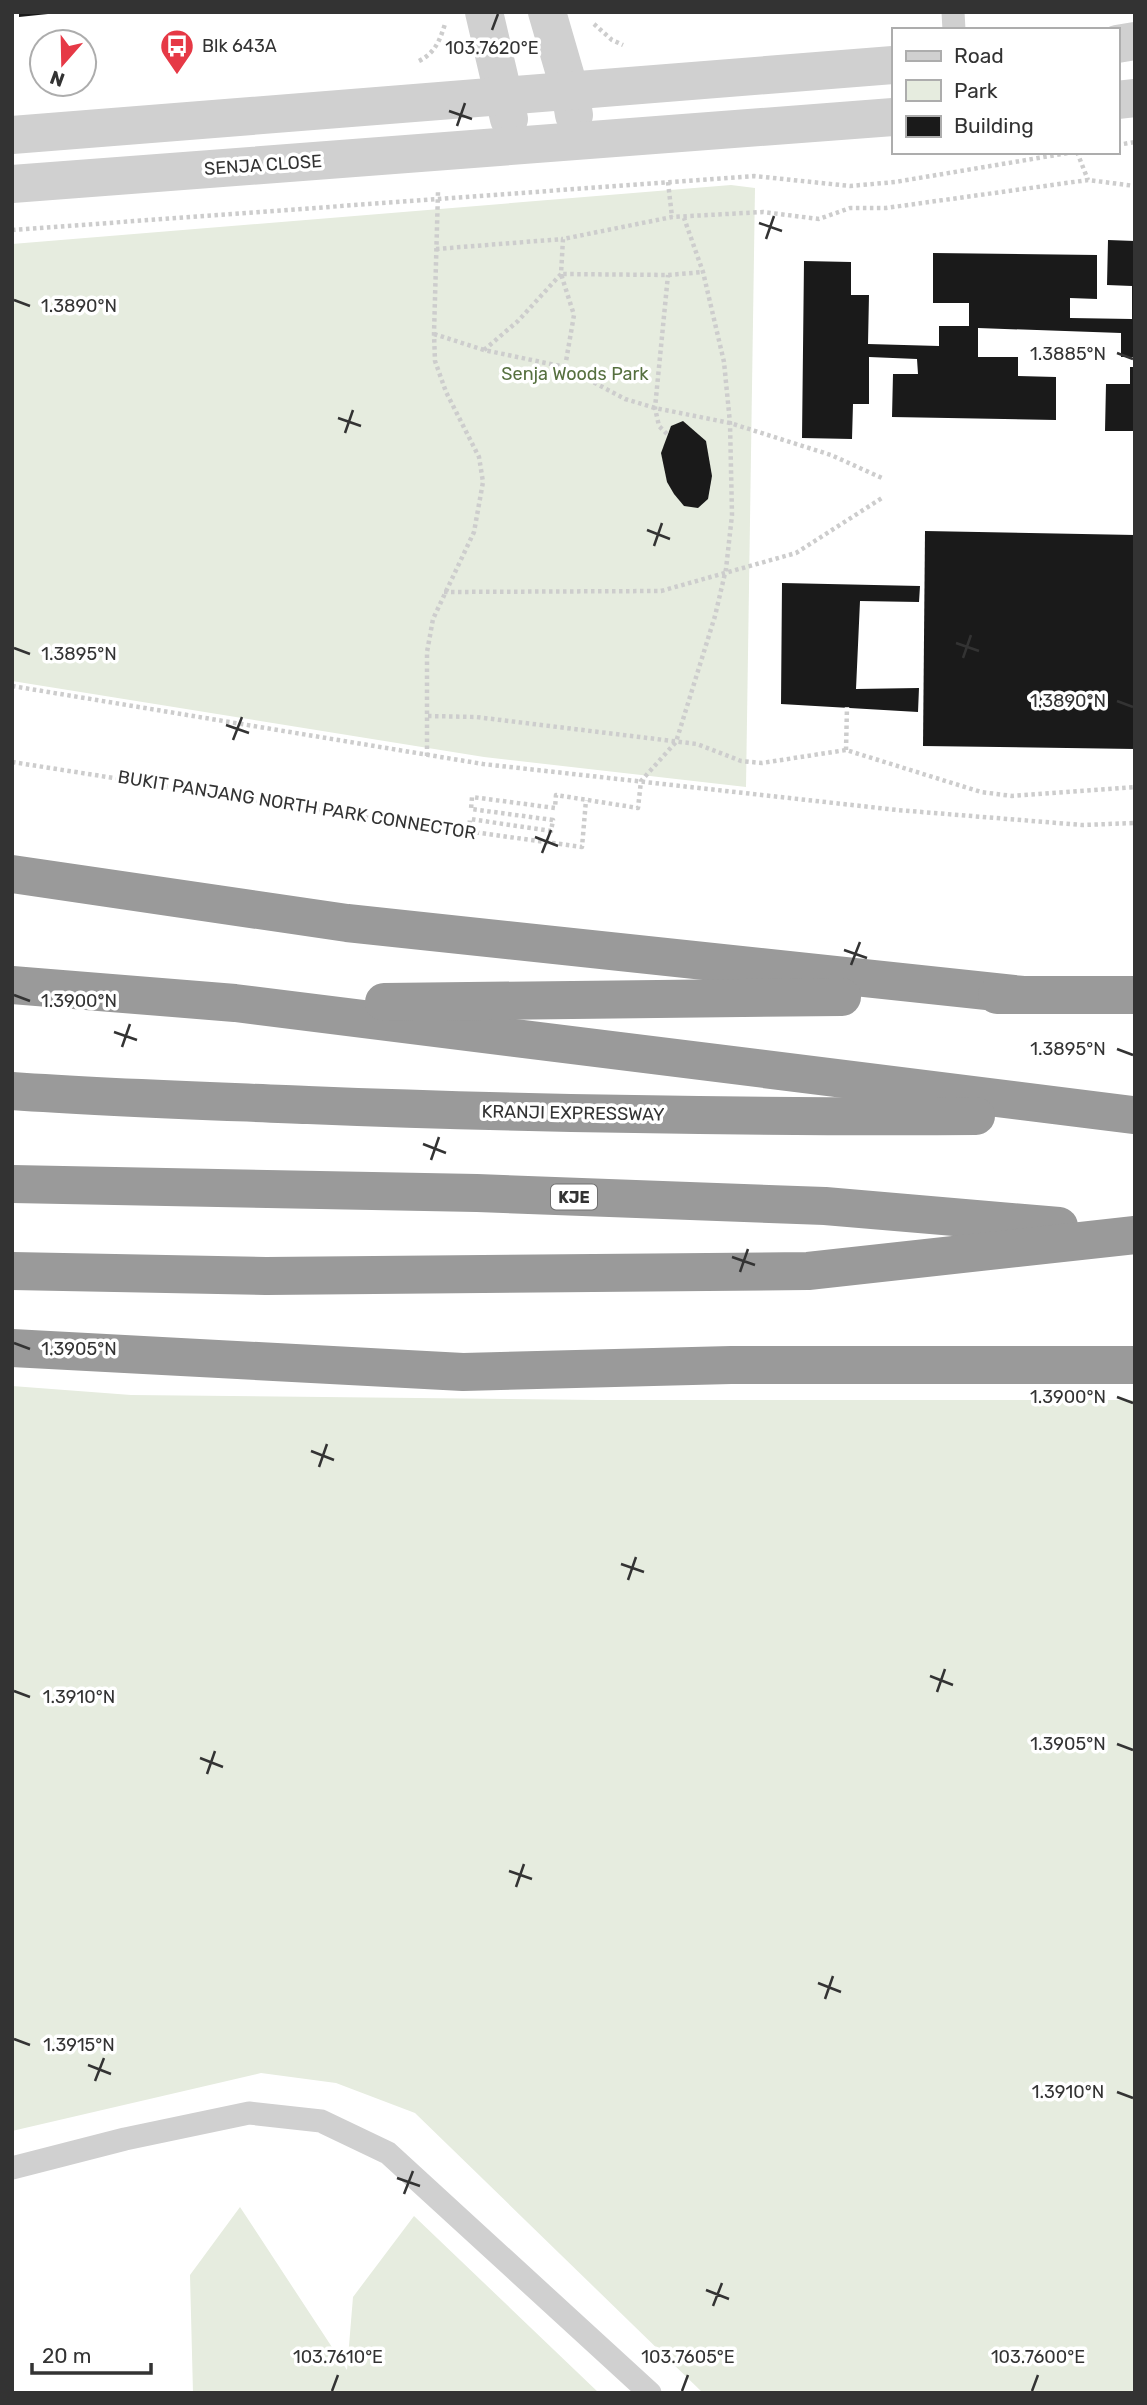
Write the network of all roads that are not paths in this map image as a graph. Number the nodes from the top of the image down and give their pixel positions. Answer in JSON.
{"nodes":[{"id":1,"x":484,"y":12,"type":"edge"},
{"id":2,"x":547,"y":12,"type":"edge"},
{"id":3,"x":892,"y":65,"type":"edge"},
{"id":4,"x":570,"y":91,"type":"junction"},
{"id":5,"x":505,"y":95,"type":"junction"},
{"id":6,"x":892,"y":117,"type":"edge"},
{"id":7,"x":12,"y":135,"type":"edge"},
{"id":8,"x":578,"y":140,"type":"junction"},
{"id":9,"x":514,"y":146,"type":"junction"},
{"id":10,"x":12,"y":184,"type":"edge"},
{"id":11,"x":12,"y":874,"type":"edge"},
{"id":12,"x":12,"y":985,"type":"edge"},
{"id":13,"x":1023,"y":995,"type":"junction"},
{"id":14,"x":1135,"y":995,"type":"edge"},
{"id":15,"x":235,"y":1003,"type":"junction"},
{"id":16,"x":12,"y":1090,"type":"edge"},
{"id":17,"x":1134,"y":1115,"type":"edge"},
{"id":18,"x":12,"y":1184,"type":"edge"},
{"id":19,"x":1135,"y":1234,"type":"edge"},
{"id":20,"x":12,"y":1271,"type":"edge"},
{"id":21,"x":12,"y":1348,"type":"edge"},
{"id":22,"x":1135,"y":1365,"type":"edge"},
{"id":23,"x":12,"y":2168,"type":"edge"},
{"id":24,"x":650,"y":2393,"type":"edge"}],
"edges":[{"from":1,"to":5,"type":"street"},
{"from":2,"to":4,"type":"street"},
{"from":3,"to":4,"type":"street"},
{"from":4,"to":5,"type":"street"},
{"from":4,"to":8,"type":"street"},
{"from":5,"to":7,"type":"street"},
{"from":5,"to":9,"type":"street"},
{"from":6,"to":8,"type":"street","name":"SENJA CLOSE"},
{"from":8,"to":9,"type":"street","name":"SENJA CLOSE"},
{"from":9,"to":10,"type":"street","name":"SENJA CLOSE"},
{"from":11,"to":13,"type":"highway"},
{"from":12,"to":15,"type":"highway"},
{"from":13,"to":14,"type":"highway"},
{"from":13,"to":15,"type":"highway"},
{"from":15,"to":17,"type":"highway"},
{"from":16,"to":17,"type":"highway","name":"KRANJI EXPRESSWAY"},
{"from":18,"to":19,"type":"highway","number":"KJE"},
{"from":19,"to":20,"type":"highway"},
{"from":21,"to":22,"type":"highway"},
{"from":23,"to":24,"type":"lane"}]}
